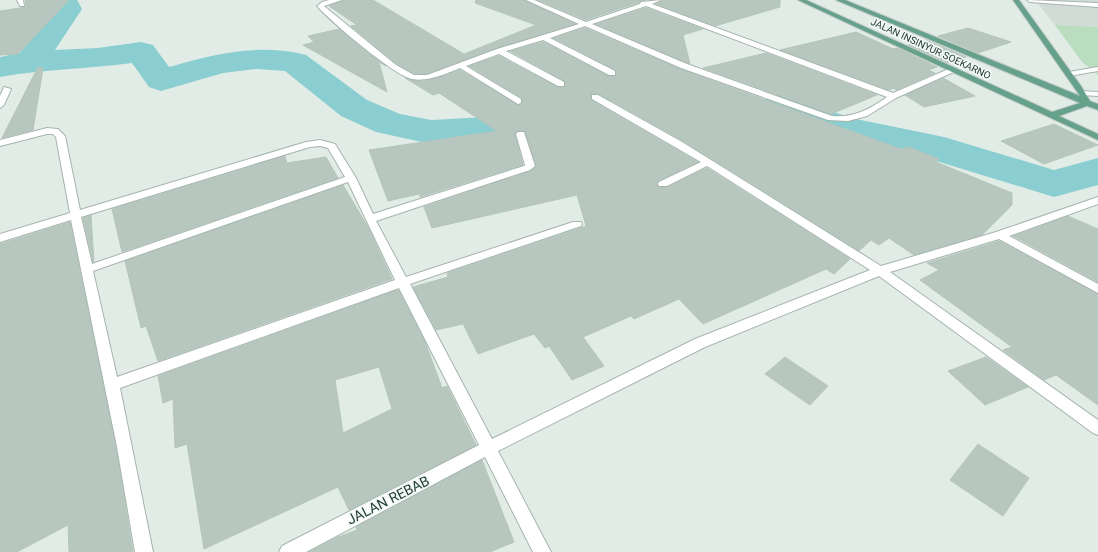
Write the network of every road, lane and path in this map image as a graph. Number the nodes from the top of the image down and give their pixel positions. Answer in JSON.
{"nodes":[{"id":1,"x":339,"y":0,"type":"edge"},
{"id":2,"x":529,"y":0,"type":"edge"},
{"id":3,"x":635,"y":0,"type":"edge"},
{"id":4,"x":658,"y":0,"type":"edge"},
{"id":5,"x":801,"y":0,"type":"edge"},
{"id":6,"x":839,"y":0,"type":"edge"},
{"id":7,"x":1016,"y":0,"type":"edge"},
{"id":8,"x":1030,"y":0,"type":"edge"},
{"id":9,"x":646,"y":4,"type":"junction"},
{"id":10,"x":1098,"y":5,"type":"edge"},
{"id":11,"x":587,"y":25,"type":"junction"},
{"id":12,"x":544,"y":38,"type":"junction"},
{"id":13,"x":500,"y":51,"type":"junction"},
{"id":14,"x":460,"y":65,"type":"junction"},
{"id":15,"x":954,"y":70,"type":"junction"},
{"id":16,"x":1098,"y":70,"type":"edge"},
{"id":17,"x":612,"y":73,"type":"dead end"},
{"id":18,"x":1069,"y":74,"type":"junction"},
{"id":19,"x":561,"y":84,"type":"dead end"},
{"id":20,"x":7,"y":88,"type":"dead end"},
{"id":21,"x":1083,"y":93,"type":"junction"},
{"id":22,"x":1098,"y":94,"type":"edge"},
{"id":23,"x":893,"y":96,"type":"junction"},
{"id":24,"x":595,"y":97,"type":"dead end"},
{"id":25,"x":518,"y":101,"type":"dead end"},
{"id":26,"x":1087,"y":103,"type":"junction"},
{"id":27,"x":0,"y":105,"type":"edge"},
{"id":28,"x":1098,"y":107,"type":"edge"},
{"id":29,"x":1052,"y":115,"type":"junction"},
{"id":30,"x":522,"y":134,"type":"dead end"},
{"id":31,"x":1098,"y":137,"type":"edge"},
{"id":32,"x":0,"y":143,"type":"edge"},
{"id":33,"x":708,"y":162,"type":"junction"},
{"id":34,"x":350,"y":178,"type":"junction"},
{"id":35,"x":663,"y":184,"type":"dead end"},
{"id":36,"x":1098,"y":200,"type":"edge"},
{"id":37,"x":74,"y":216,"type":"junction"},
{"id":38,"x":370,"y":219,"type":"junction"},
{"id":39,"x":577,"y":224,"type":"dead end"},
{"id":40,"x":1000,"y":235,"type":"junction"},
{"id":41,"x":0,"y":238,"type":"edge"},
{"id":42,"x":88,"y":269,"type":"junction"},
{"id":43,"x":880,"y":271,"type":"junction"},
{"id":44,"x":402,"y":282,"type":"junction"},
{"id":45,"x":1098,"y":290,"type":"edge"},
{"id":46,"x":110,"y":385,"type":"junction"},
{"id":47,"x":1098,"y":428,"type":"edge"},
{"id":48,"x":488,"y":448,"type":"junction"},
{"id":49,"x":144,"y":552,"type":"edge"},
{"id":50,"x":288,"y":552,"type":"edge"},
{"id":51,"x":542,"y":552,"type":"edge"}],
"edges":[{"from":1,"to":14,"type":"street"},
{"from":2,"to":11,"type":"street"},
{"from":3,"to":9,"type":"street"},
{"from":4,"to":9,"type":"street"},
{"from":5,"to":15,"type":"main road","name":"JALAN INSINYUR SOEKARNO"},
{"from":6,"to":26,"type":"main road","name":"JALAN INSINYUR SOEKARNO"},
{"from":7,"to":18,"type":"main road"},
{"from":8,"to":10,"type":"street"},
{"from":9,"to":11,"type":"street"},
{"from":9,"to":23,"type":"street"},
{"from":11,"to":12,"type":"street"},
{"from":11,"to":23,"type":"street"},
{"from":12,"to":13,"type":"street"},
{"from":12,"to":17,"type":"street"},
{"from":13,"to":14,"type":"street"},
{"from":13,"to":19,"type":"street"},
{"from":14,"to":25,"type":"street"},
{"from":15,"to":23,"type":"street"},
{"from":15,"to":29,"type":"main road","name":"JALAN INSINYUR SOEKARNO"},
{"from":16,"to":18,"type":"street"},
{"from":18,"to":21,"type":"main road"},
{"from":20,"to":27,"type":"street"},
{"from":21,"to":22,"type":"street"},
{"from":21,"to":26,"type":"main road"},
{"from":24,"to":33,"type":"street"},
{"from":26,"to":28,"type":"main road","name":"JALAN INSINYUR SOEKARNO"},
{"from":26,"to":29,"type":"main road"},
{"from":29,"to":31,"type":"main road","name":"JALAN INSINYUR SOEKARNO"},
{"from":30,"to":38,"type":"street"},
{"from":32,"to":37,"type":"street"},
{"from":33,"to":35,"type":"street"},
{"from":33,"to":43,"type":"street"},
{"from":34,"to":37,"type":"street"},
{"from":34,"to":38,"type":"street"},
{"from":34,"to":42,"type":"street"},
{"from":36,"to":40,"type":"street","name":"JALAN REBAB"},
{"from":37,"to":41,"type":"street"},
{"from":37,"to":42,"type":"street"},
{"from":38,"to":44,"type":"street"},
{"from":39,"to":44,"type":"street"},
{"from":40,"to":43,"type":"street","name":"JALAN REBAB"},
{"from":40,"to":45,"type":"street"},
{"from":42,"to":46,"type":"street"},
{"from":43,"to":47,"type":"street"},
{"from":43,"to":48,"type":"street","name":"JALAN REBAB"},
{"from":44,"to":46,"type":"street"},
{"from":44,"to":48,"type":"street"},
{"from":46,"to":49,"type":"street"},
{"from":48,"to":50,"type":"street","name":"JALAN REBAB"},
{"from":48,"to":51,"type":"street"}]}
